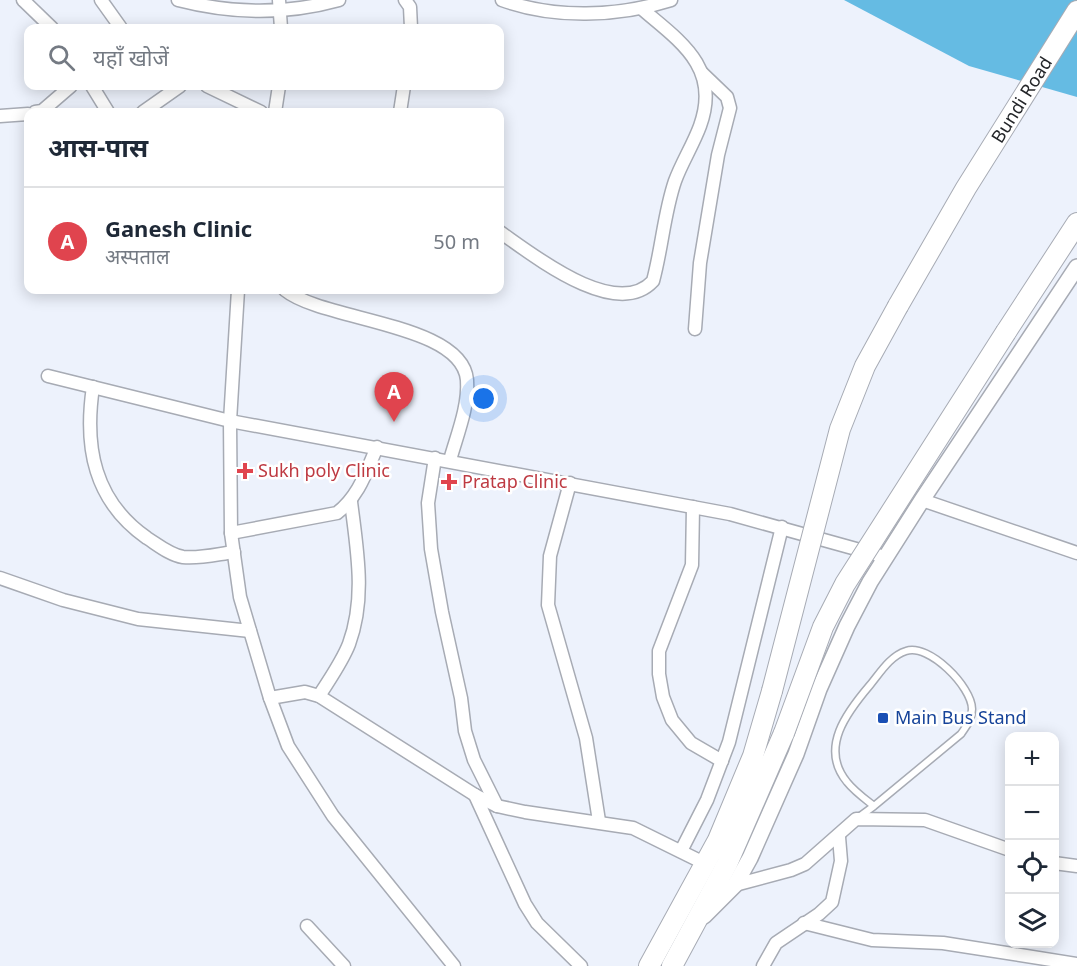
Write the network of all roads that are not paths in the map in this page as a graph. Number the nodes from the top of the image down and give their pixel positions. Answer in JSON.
{"nodes":[{"id":1,"x":23,"y":0,"type":"edge"},
{"id":2,"x":101,"y":0,"type":"edge"},
{"id":3,"x":178,"y":0,"type":"edge"},
{"id":4,"x":339,"y":0,"type":"edge"},
{"id":5,"x":405,"y":0,"type":"edge"},
{"id":6,"x":502,"y":0,"type":"edge"},
{"id":7,"x":671,"y":0,"type":"edge"},
{"id":8,"x":656,"y":2,"type":"edge"},
{"id":9,"x":279,"y":6,"type":"edge"},
{"id":10,"x":642,"y":9,"type":"junction"},
{"id":11,"x":1077,"y":11,"type":"edge"},
{"id":12,"x":48,"y":24,"type":"edge"},
{"id":13,"x":118,"y":24,"type":"edge"},
{"id":14,"x":281,"y":24,"type":"edge"},
{"id":15,"x":411,"y":24,"type":"edge"},
{"id":16,"x":702,"y":73,"type":"junction"},
{"id":17,"x":66,"y":90,"type":"edge"},
{"id":18,"x":94,"y":90,"type":"edge"},
{"id":19,"x":174,"y":90,"type":"edge"},
{"id":20,"x":215,"y":90,"type":"edge"},
{"id":21,"x":278,"y":90,"type":"edge"},
{"id":22,"x":403,"y":90,"type":"edge"},
{"id":23,"x":45,"y":108,"type":"edge"},
{"id":24,"x":106,"y":108,"type":"edge"},
{"id":25,"x":149,"y":108,"type":"edge"},
{"id":26,"x":253,"y":108,"type":"edge"},
{"id":27,"x":275,"y":108,"type":"edge"},
{"id":28,"x":401,"y":108,"type":"edge"},
{"id":29,"x":24,"y":114,"type":"edge"},
{"id":30,"x":0,"y":116,"type":"edge"},
{"id":31,"x":1077,"y":223,"type":"edge"},
{"id":32,"x":504,"y":235,"type":"edge"},
{"id":33,"x":1077,"y":267,"type":"edge"},
{"id":34,"x":238,"y":294,"type":"edge"},
{"id":35,"x":293,"y":294,"type":"edge"},
{"id":36,"x":694,"y":329,"type":"dead end"},
{"id":37,"x":48,"y":376,"type":"dead end"},
{"id":38,"x":93,"y":387,"type":"junction"},
{"id":39,"x":230,"y":421,"type":"junction"},
{"id":40,"x":377,"y":447,"type":"junction"},
{"id":41,"x":435,"y":458,"type":"junction"},
{"id":42,"x":450,"y":460,"type":"junction"},
{"id":43,"x":570,"y":483,"type":"junction"},
{"id":44,"x":922,"y":500,"type":"junction"},
{"id":45,"x":351,"y":502,"type":"junction"},
{"id":46,"x":693,"y":507,"type":"junction"},
{"id":47,"x":782,"y":527,"type":"junction"},
{"id":48,"x":231,"y":533,"type":"junction"},
{"id":49,"x":234,"y":552,"type":"junction"},
{"id":50,"x":1077,"y":553,"type":"edge"},
{"id":51,"x":885,"y":557,"type":"junction"},
{"id":52,"x":0,"y":578,"type":"edge"},
{"id":53,"x":250,"y":631,"type":"junction"},
{"id":54,"x":319,"y":696,"type":"junction"},
{"id":55,"x":270,"y":698,"type":"junction"},
{"id":56,"x":722,"y":761,"type":"junction"},
{"id":57,"x":475,"y":795,"type":"junction"},
{"id":58,"x":497,"y":806,"type":"junction"},
{"id":59,"x":874,"y":806,"type":"junction"},
{"id":60,"x":856,"y":819,"type":"junction"},
{"id":61,"x":599,"y":821,"type":"junction"},
{"id":62,"x":839,"y":837,"type":"junction"},
{"id":63,"x":1005,"y":848,"type":"edge"},
{"id":64,"x":681,"y":851,"type":"junction"},
{"id":65,"x":706,"y":864,"type":"junction"},
{"id":66,"x":1059,"y":864,"type":"edge"},
{"id":67,"x":1077,"y":866,"type":"edge"},
{"id":68,"x":735,"y":885,"type":"junction"},
{"id":69,"x":697,"y":923,"type":"junction"},
{"id":70,"x":804,"y":923,"type":"junction"},
{"id":71,"x":307,"y":926,"type":"dead end"},
{"id":72,"x":1077,"y":964,"type":"edge"},
{"id":73,"x":344,"y":966,"type":"edge"},
{"id":74,"x":454,"y":966,"type":"edge"},
{"id":75,"x":581,"y":966,"type":"edge"},
{"id":76,"x":649,"y":966,"type":"edge"},
{"id":77,"x":672,"y":966,"type":"edge"},
{"id":78,"x":763,"y":966,"type":"edge"}],
"edges":[{"from":1,"to":12,"type":"street"},
{"from":2,"to":13,"type":"street"},
{"from":3,"to":9,"type":"street"},
{"from":4,"to":9,"type":"street"},
{"from":5,"to":15,"type":"street"},
{"from":6,"to":10,"type":"street"},
{"from":7,"to":8,"type":"street"},
{"from":8,"to":10,"type":"street"},
{"from":9,"to":14,"type":"street"},
{"from":10,"to":16,"type":"street"},
{"from":11,"to":65,"type":"main road","name":"Bundi Road","bridge":true},
{"from":16,"to":32,"type":"street"},
{"from":16,"to":36,"type":"street"},
{"from":17,"to":23,"type":"street"},
{"from":18,"to":24,"type":"street"},
{"from":19,"to":25,"type":"street"},
{"from":20,"to":26,"type":"street"},
{"from":21,"to":27,"type":"street"},
{"from":22,"to":28,"type":"street"},
{"from":29,"to":30,"type":"street"},
{"from":31,"to":69,"type":"main road","bridge":true},
{"from":33,"to":44,"type":"street"},
{"from":34,"to":39,"type":"street"},
{"from":35,"to":42,"type":"street"},
{"from":37,"to":38,"type":"street"},
{"from":38,"to":39,"type":"street"},
{"from":38,"to":49,"type":"street"},
{"from":39,"to":40,"type":"street"},
{"from":39,"to":48,"type":"street"},
{"from":40,"to":41,"type":"street"},
{"from":40,"to":45,"type":"street"},
{"from":41,"to":42,"type":"street"},
{"from":41,"to":58,"type":"street"},
{"from":42,"to":43,"type":"street"},
{"from":43,"to":46,"type":"street"},
{"from":43,"to":61,"type":"street"},
{"from":44,"to":50,"type":"street"},
{"from":44,"to":51,"type":"street"},
{"from":45,"to":48,"type":"street"},
{"from":45,"to":54,"type":"street"},
{"from":46,"to":47,"type":"street"},
{"from":46,"to":56,"type":"street"},
{"from":47,"to":51,"type":"street"},
{"from":47,"to":56,"type":"street"},
{"from":48,"to":49,"type":"street"},
{"from":49,"to":53,"type":"street"},
{"from":51,"to":68,"type":"street"},
{"from":52,"to":53,"type":"street"},
{"from":53,"to":55,"type":"street"},
{"from":54,"to":55,"type":"street"},
{"from":54,"to":57,"type":"street"},
{"from":55,"to":74,"type":"street"},
{"from":56,"to":64,"type":"street"},
{"from":57,"to":58,"type":"street"},
{"from":57,"to":75,"type":"street"},
{"from":58,"to":61,"type":"street"},
{"from":59,"to":59,"type":"lane"},
{"from":59,"to":60,"type":"lane"},
{"from":60,"to":62,"type":"street"},
{"from":60,"to":63,"type":"street"},
{"from":61,"to":64,"type":"street"},
{"from":62,"to":68,"type":"street"},
{"from":62,"to":70,"type":"street"},
{"from":64,"to":65,"type":"street"},
{"from":65,"to":76,"type":"main road","name":"Bundi Road"},
{"from":66,"to":67,"type":"street"},
{"from":68,"to":69,"type":"street"},
{"from":69,"to":77,"type":"main road"},
{"from":70,"to":72,"type":"street"},
{"from":70,"to":78,"type":"street"},
{"from":71,"to":73,"type":"street"}]}
